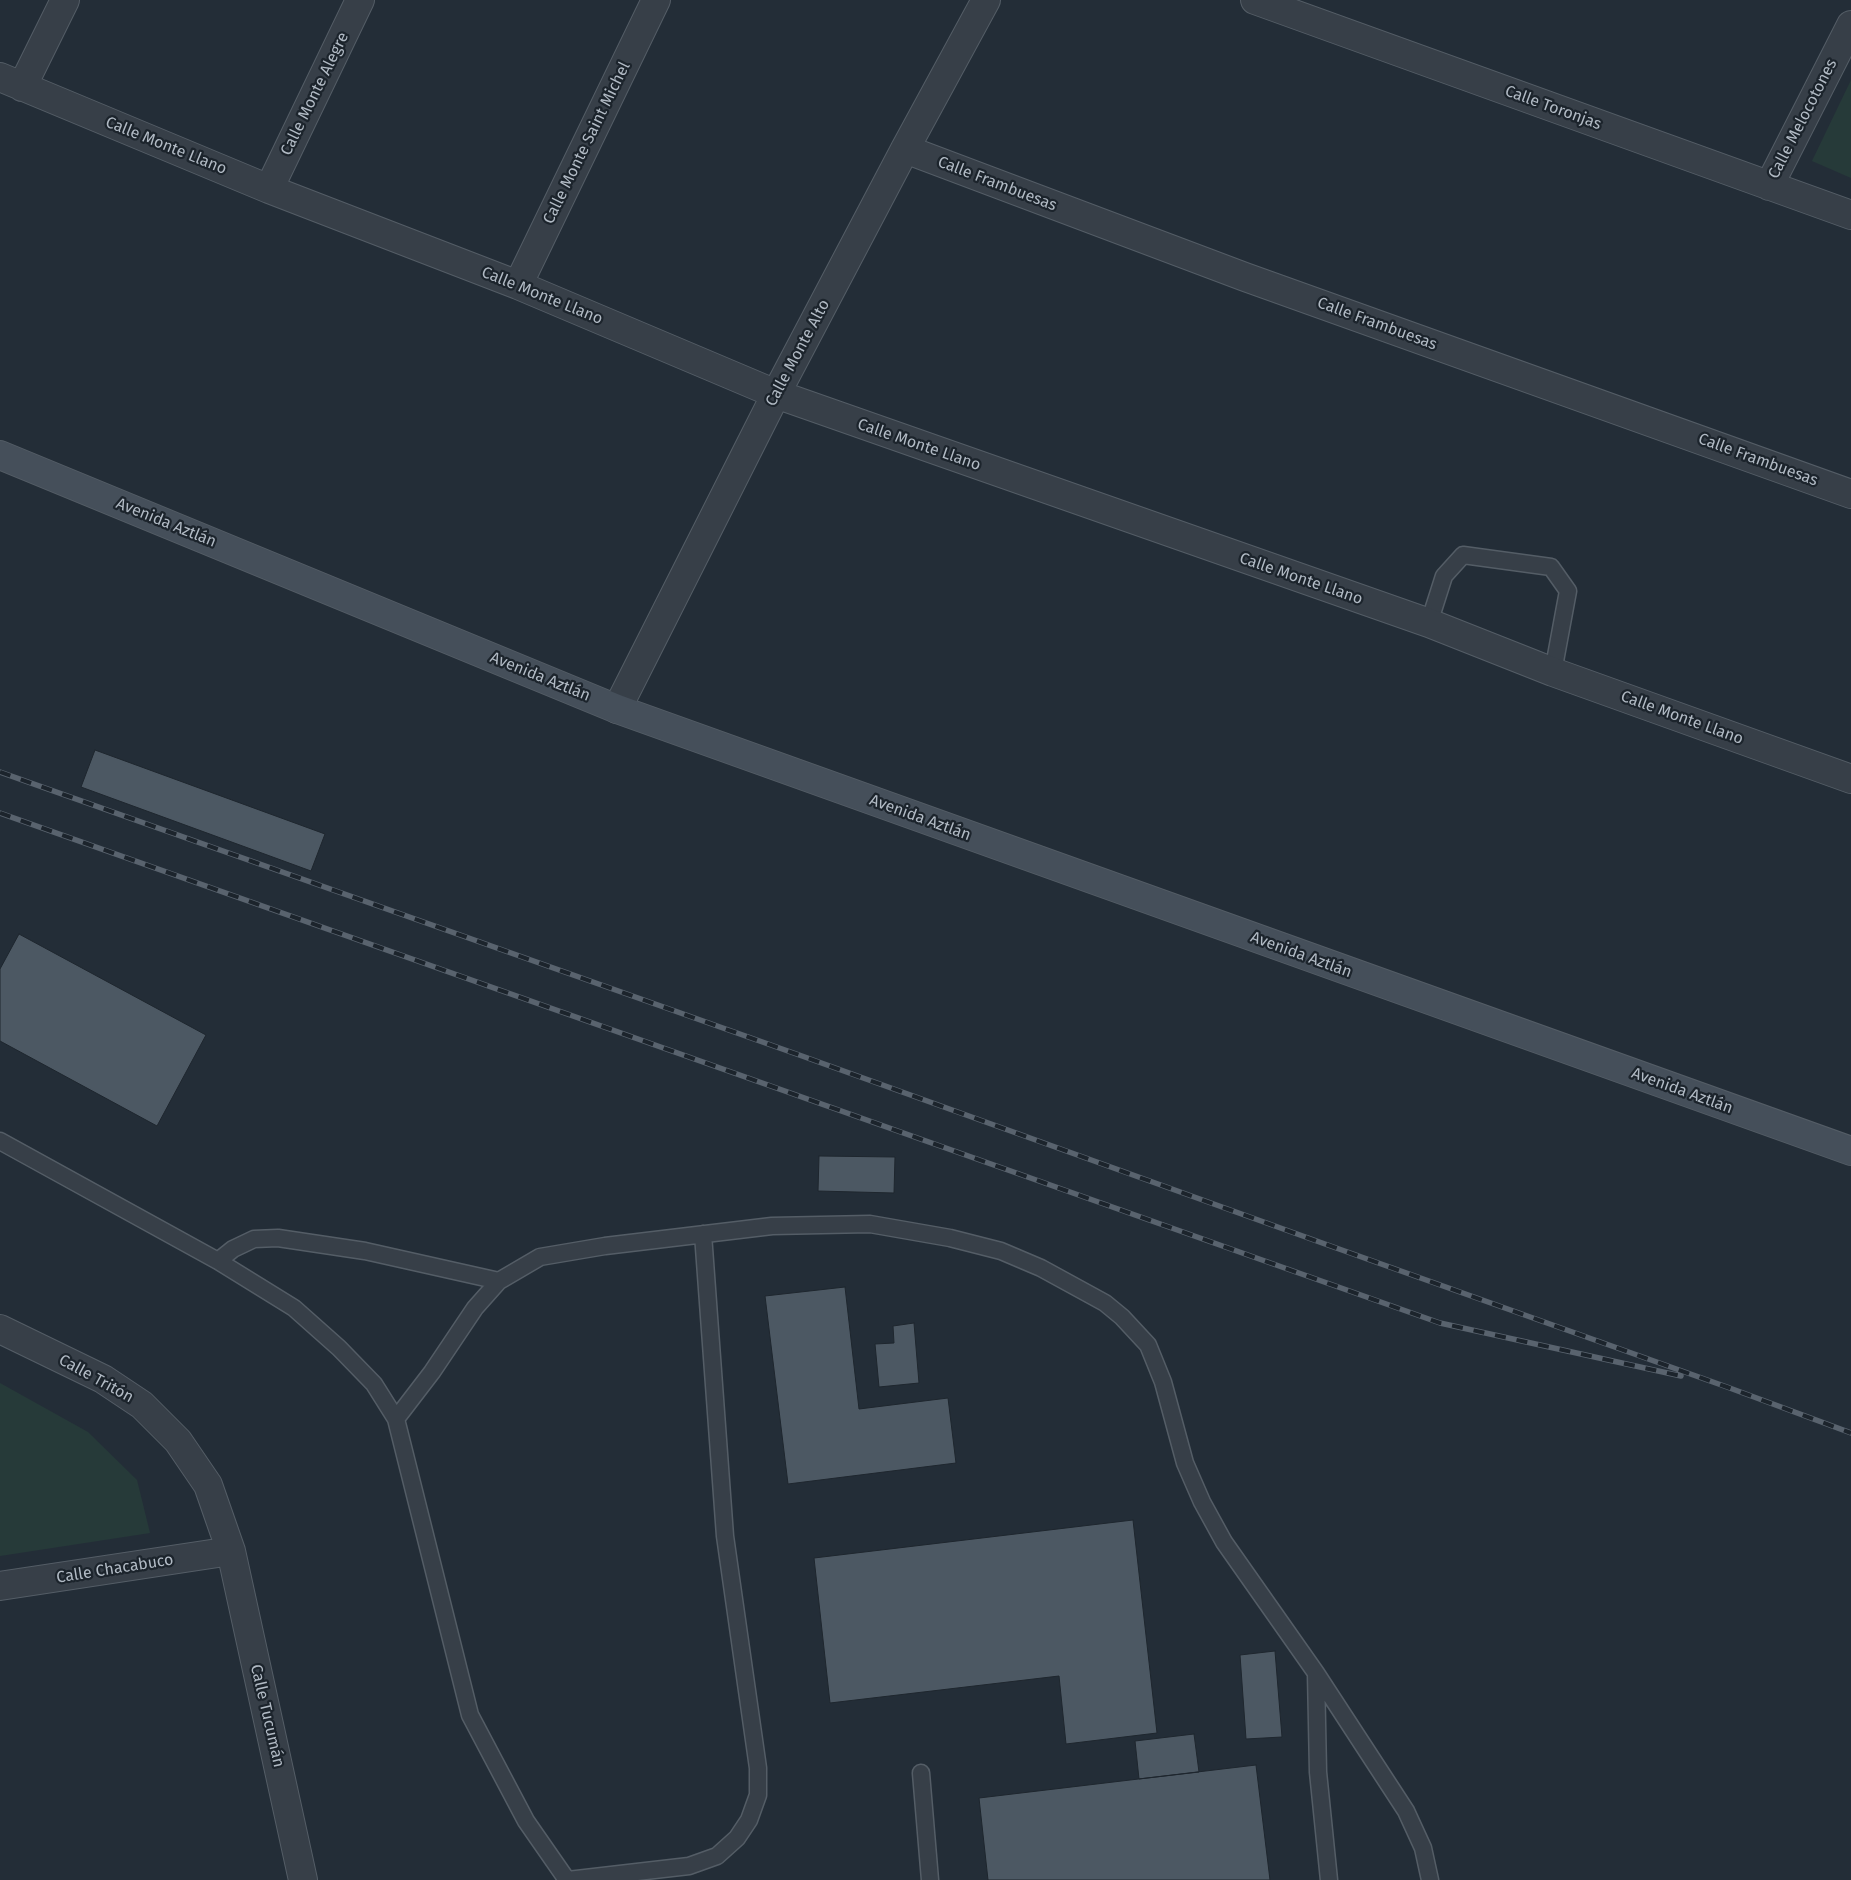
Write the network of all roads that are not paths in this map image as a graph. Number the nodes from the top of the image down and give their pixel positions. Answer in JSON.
{"nodes":[{"id":1,"x":65,"y":0,"type":"edge"},
{"id":2,"x":360,"y":0,"type":"edge"},
{"id":3,"x":656,"y":0,"type":"edge"},
{"id":4,"x":986,"y":0,"type":"edge"},
{"id":5,"x":1255,"y":0,"type":"edge"},
{"id":6,"x":1851,"y":25,"type":"edge"},
{"id":7,"x":11,"y":82,"type":"edge"},
{"id":8,"x":905,"y":149,"type":"junction"},
{"id":9,"x":1769,"y":186,"type":"junction"},
{"id":10,"x":270,"y":189,"type":"junction"},
{"id":11,"x":1851,"y":215,"type":"edge"},
{"id":12,"x":518,"y":285,"type":"junction"},
{"id":13,"x":776,"y":394,"type":"junction"},
{"id":14,"x":0,"y":455,"type":"edge"},
{"id":15,"x":1851,"y":494,"type":"edge"},
{"id":16,"x":1429,"y":623,"type":"junction"},
{"id":17,"x":1553,"y":672,"type":"junction"},
{"id":18,"x":617,"y":709,"type":"junction"},
{"id":19,"x":1851,"y":779,"type":"edge"},
{"id":20,"x":0,"y":1142,"type":"edge"},
{"id":21,"x":1851,"y":1151,"type":"edge"},
{"id":22,"x":703,"y":1234,"type":"junction"},
{"id":23,"x":218,"y":1261,"type":"junction"},
{"id":24,"x":499,"y":1281,"type":"junction"},
{"id":25,"x":0,"y":1329,"type":"edge"},
{"id":26,"x":396,"y":1419,"type":"junction"},
{"id":27,"x":230,"y":1551,"type":"junction"},
{"id":28,"x":0,"y":1586,"type":"edge"},
{"id":29,"x":1316,"y":1673,"type":"junction"},
{"id":30,"x":921,"y":1773,"type":"dead end"},
{"id":31,"x":303,"y":1880,"type":"edge"},
{"id":32,"x":567,"y":1880,"type":"edge"},
{"id":33,"x":930,"y":1880,"type":"edge"},
{"id":34,"x":1329,"y":1880,"type":"edge"},
{"id":35,"x":1430,"y":1880,"type":"edge"}],
"edges":[{"from":1,"to":7,"type":"street"},
{"from":2,"to":10,"type":"street","name":"Calle Monte Alegre"},
{"from":3,"to":12,"type":"street","name":"Calle Monte Saint Michel"},
{"from":4,"to":8,"type":"street","name":"Calle Monte Alto"},
{"from":5,"to":9,"type":"street","name":"Calle Toronjas"},
{"from":6,"to":9,"type":"street","name":"Calle Melocotones"},
{"from":7,"to":10,"type":"street","name":"Calle Monte Llano"},
{"from":8,"to":13,"type":"street","name":"Calle Monte Alto"},
{"from":8,"to":15,"type":"street","name":"Calle Frambuesas"},
{"from":9,"to":11,"type":"street","name":"Calle Toronjas"},
{"from":10,"to":12,"type":"street","name":"Calle Monte Llano"},
{"from":12,"to":13,"type":"street","name":"Calle Monte Llano"},
{"from":13,"to":16,"type":"street","name":"Calle Monte Llano"},
{"from":13,"to":18,"type":"street","name":"Calle Monte Alto"},
{"from":14,"to":18,"type":"main road","name":"Avenida Aztlán"},
{"from":16,"to":17,"type":"street","name":"Calle Monte Llano"},
{"from":16,"to":17,"type":"lane"},
{"from":17,"to":19,"type":"street","name":"Calle Monte Llano"},
{"from":18,"to":21,"type":"main road","name":"Avenida Aztlán"},
{"from":20,"to":23,"type":"lane"},
{"from":22,"to":24,"type":"lane"},
{"from":22,"to":29,"type":"lane"},
{"from":22,"to":32,"type":"lane"},
{"from":23,"to":24,"type":"lane"},
{"from":23,"to":26,"type":"lane"},
{"from":24,"to":26,"type":"lane"},
{"from":25,"to":27,"type":"street","name":"Calle Tritón"},
{"from":26,"to":32,"type":"lane"},
{"from":27,"to":28,"type":"street","name":"Calle Chacabuco"},
{"from":27,"to":31,"type":"street","name":"Calle Tucumán"},
{"from":29,"to":34,"type":"lane"},
{"from":29,"to":35,"type":"lane"},
{"from":30,"to":33,"type":"lane"}]}
